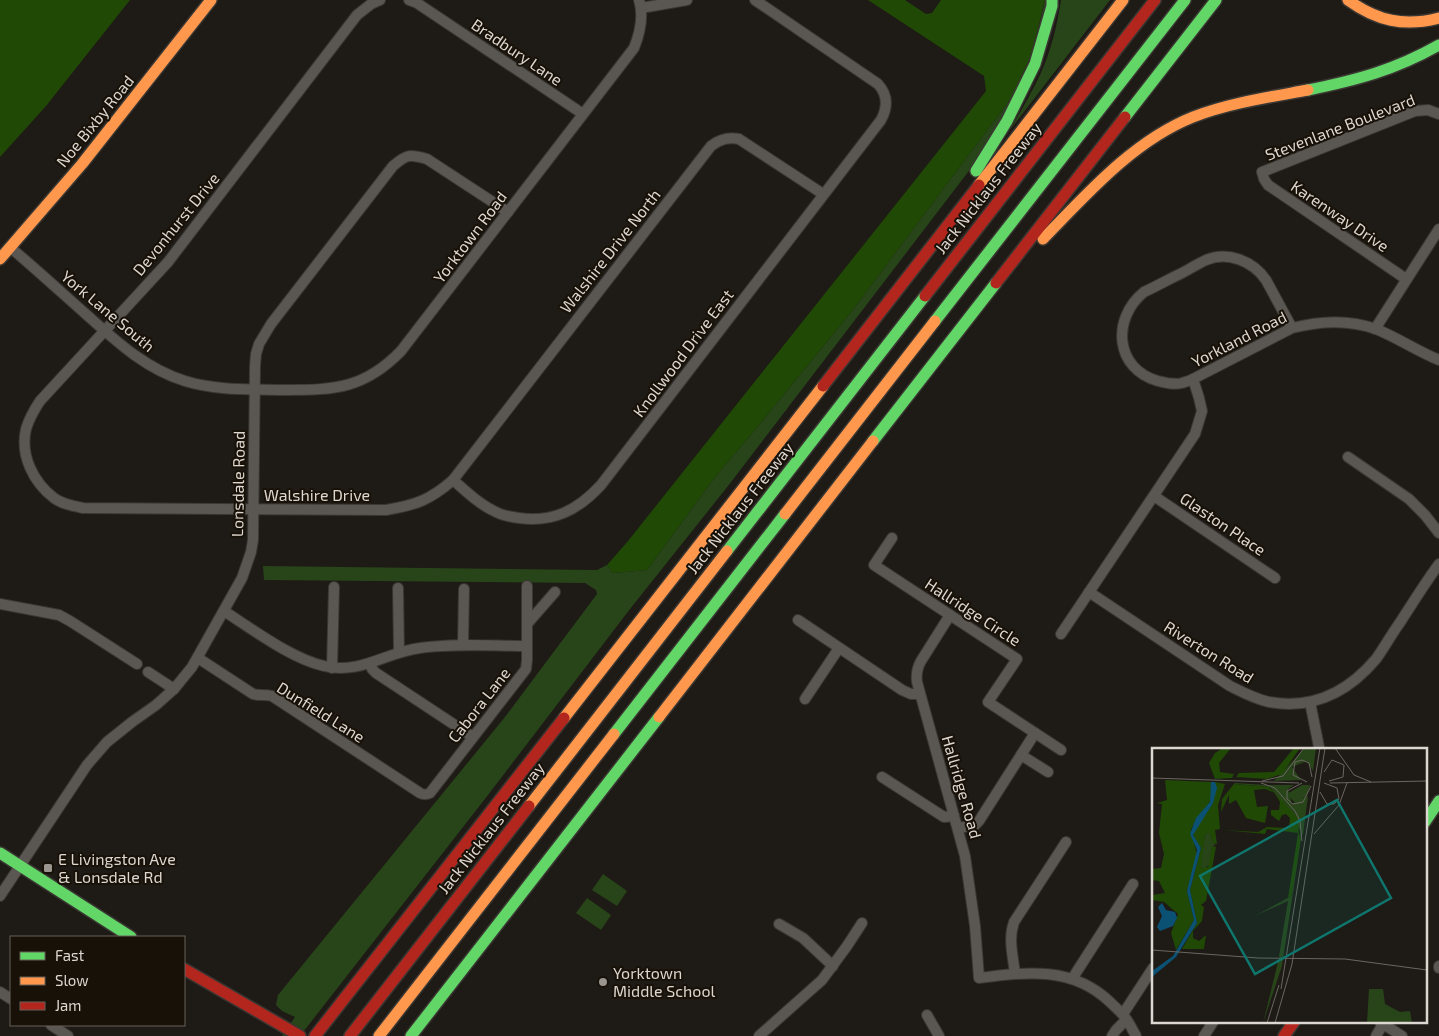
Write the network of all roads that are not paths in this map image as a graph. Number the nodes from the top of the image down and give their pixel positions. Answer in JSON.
{"nodes":[{"id":1,"x":211,"y":0,"type":"edge"},
{"id":2,"x":380,"y":0,"type":"edge"},
{"id":3,"x":409,"y":0,"type":"edge"},
{"id":4,"x":687,"y":0,"type":"edge"},
{"id":5,"x":755,"y":0,"type":"edge"},
{"id":6,"x":1052,"y":0,"type":"edge"},
{"id":7,"x":1123,"y":0,"type":"edge"},
{"id":8,"x":1155,"y":0,"type":"edge"},
{"id":9,"x":1185,"y":0,"type":"edge"},
{"id":10,"x":1216,"y":0,"type":"edge"},
{"id":11,"x":1348,"y":0,"type":"edge"},
{"id":12,"x":640,"y":4,"type":"edge"},
{"id":13,"x":1439,"y":18,"type":"edge"},
{"id":14,"x":1439,"y":45,"type":"edge"},
{"id":15,"x":583,"y":114,"type":"junction"},
{"id":16,"x":1439,"y":114,"type":"edge"},
{"id":17,"x":1262,"y":172,"type":"joint"},
{"id":18,"x":823,"y":194,"type":"junction"},
{"id":19,"x":508,"y":212,"type":"junction"},
{"id":20,"x":1439,"y":229,"type":"edge"},
{"id":21,"x":930,"y":247,"type":"junction"},
{"id":22,"x":11,"y":248,"type":"junction"},
{"id":23,"x":0,"y":259,"type":"edge"},
{"id":24,"x":1406,"y":279,"type":"junction"},
{"id":25,"x":993,"y":286,"type":"junction"},
{"id":26,"x":1292,"y":328,"type":"junction"},
{"id":27,"x":1375,"y":329,"type":"junction"},
{"id":28,"x":104,"y":331,"type":"junction"},
{"id":29,"x":1439,"y":360,"type":"edge"},
{"id":30,"x":1193,"y":379,"type":"junction"},
{"id":31,"x":254,"y":390,"type":"junction"},
{"id":32,"x":1348,"y":457,"type":"dead end"},
{"id":33,"x":34,"y":477,"type":"joint"},
{"id":34,"x":453,"y":480,"type":"junction"},
{"id":35,"x":1154,"y":496,"type":"junction"},
{"id":36,"x":253,"y":510,"type":"junction"},
{"id":37,"x":1439,"y":533,"type":"edge"},
{"id":38,"x":892,"y":538,"type":"dead end"},
{"id":39,"x":1439,"y":564,"type":"edge"},
{"id":40,"x":1275,"y":578,"type":"dead end"},
{"id":41,"x":527,"y":586,"type":"dead end"},
{"id":42,"x":334,"y":587,"type":"dead end"},
{"id":43,"x":398,"y":588,"type":"dead end"},
{"id":44,"x":464,"y":589,"type":"dead end"},
{"id":45,"x":555,"y":592,"type":"dead end"},
{"id":46,"x":1089,"y":592,"type":"junction"},
{"id":47,"x":0,"y":604,"type":"edge"},
{"id":48,"x":224,"y":611,"type":"junction"},
{"id":49,"x":950,"y":615,"type":"junction"},
{"id":50,"x":798,"y":620,"type":"dead end"},
{"id":51,"x":527,"y":624,"type":"junction"},
{"id":52,"x":1061,"y":634,"type":"dead end"},
{"id":53,"x":463,"y":645,"type":"junction"},
{"id":54,"x":527,"y":646,"type":"junction"},
{"id":55,"x":839,"y":648,"type":"junction"},
{"id":56,"x":399,"y":652,"type":"junction"},
{"id":57,"x":198,"y":658,"type":"junction"},
{"id":58,"x":137,"y":664,"type":"dead end"},
{"id":59,"x":370,"y":664,"type":"junction"},
{"id":60,"x":332,"y":668,"type":"junction"},
{"id":61,"x":148,"y":672,"type":"dead end"},
{"id":62,"x":174,"y":689,"type":"junction"},
{"id":63,"x":920,"y":694,"type":"junction"},
{"id":64,"x":805,"y":699,"type":"dead end"},
{"id":65,"x":1310,"y":702,"type":"junction"},
{"id":66,"x":1035,"y":733,"type":"junction"},
{"id":67,"x":473,"y":737,"type":"junction"},
{"id":68,"x":1319,"y":747,"type":"dead end"},
{"id":69,"x":1061,"y":750,"type":"dead end"},
{"id":70,"x":1021,"y":755,"type":"junction"},
{"id":71,"x":1048,"y":772,"type":"dead end"},
{"id":72,"x":882,"y":777,"type":"dead end"},
{"id":73,"x":428,"y":794,"type":"joint"},
{"id":74,"x":1439,"y":801,"type":"edge"},
{"id":75,"x":954,"y":816,"type":"junction"},
{"id":76,"x":1426,"y":820,"type":"edge"},
{"id":77,"x":958,"y":828,"type":"junction"},
{"id":78,"x":1066,"y":842,"type":"dead end"},
{"id":79,"x":0,"y":854,"type":"edge"},
{"id":80,"x":20,"y":866,"type":"junction"},
{"id":81,"x":1133,"y":884,"type":"dead end"},
{"id":82,"x":0,"y":896,"type":"edge"},
{"id":83,"x":862,"y":923,"type":"dead end"},
{"id":84,"x":779,"y":924,"type":"dead end"},
{"id":85,"x":128,"y":936,"type":"edge"},
{"id":86,"x":833,"y":966,"type":"junction"},
{"id":87,"x":185,"y":970,"type":"edge"},
{"id":88,"x":1152,"y":970,"type":"edge"},
{"id":89,"x":1015,"y":974,"type":"junction"},
{"id":90,"x":1072,"y":979,"type":"junction"},
{"id":91,"x":927,"y":1015,"type":"dead end"},
{"id":92,"x":1125,"y":1017,"type":"junction"},
{"id":93,"x":1212,"y":1024,"type":"edge"},
{"id":94,"x":1293,"y":1024,"type":"edge"},
{"id":95,"x":1382,"y":1024,"type":"edge"},
{"id":96,"x":1384,"y":1024,"type":"edge"},
{"id":97,"x":53,"y":1026,"type":"edge"},
{"id":98,"x":68,"y":1036,"type":"edge"},
{"id":99,"x":300,"y":1036,"type":"edge"},
{"id":100,"x":315,"y":1036,"type":"edge"},
{"id":101,"x":350,"y":1036,"type":"edge"},
{"id":102,"x":380,"y":1036,"type":"edge"},
{"id":103,"x":411,"y":1036,"type":"edge"},
{"id":104,"x":759,"y":1036,"type":"edge"},
{"id":105,"x":939,"y":1036,"type":"edge"},
{"id":106,"x":1112,"y":1036,"type":"edge"},
{"id":107,"x":1136,"y":1036,"type":"edge"},
{"id":108,"x":1204,"y":1036,"type":"edge"},
{"id":109,"x":1284,"y":1036,"type":"edge"},
{"id":110,"x":1376,"y":1036,"type":"edge"},
{"id":111,"x":1402,"y":1036,"type":"edge"}],
"edges":[{"from":1,"to":22,"type":"main road","name":"Noe Bixby Road"},
{"from":2,"to":28,"type":"street","name":"Devonhurst Drive"},
{"from":3,"to":15,"type":"street","name":"Bradbury Lane"},
{"from":4,"to":12,"type":"street"},
{"from":5,"to":18,"type":"street","name":"Knollwood Drive East"},
{"from":6,"to":21,"type":"main road"},
{"from":7,"to":21,"type":"main road"},
{"from":8,"to":101,"type":"main road","name":"Jack Nicklaus Freeway"},
{"from":9,"to":102,"type":"main road"},
{"from":10,"to":25,"type":"main road"},
{"from":11,"to":13,"type":"main road"},
{"from":12,"to":15,"type":"street","name":"Yorktown Road"},
{"from":14,"to":25,"type":"main road"},
{"from":15,"to":19,"type":"street","name":"Yorktown Road"},
{"from":16,"to":17,"type":"street","name":"Stevenlane Boulevard"},
{"from":17,"to":24,"type":"street","name":"Karenway Drive"},
{"from":18,"to":34,"type":"street","name":"Knollwood Drive East"},
{"from":18,"to":34,"type":"street","name":"Walshire Drive North"},
{"from":19,"to":31,"type":"street","name":"Yorktown Road"},
{"from":19,"to":31,"type":"street","name":"Lonsdale Road"},
{"from":20,"to":24,"type":"street"},
{"from":21,"to":100,"type":"main road"},
{"from":22,"to":23,"type":"main road","name":"Noe Bixby Road"},
{"from":22,"to":28,"type":"street","name":"York Lane South"},
{"from":24,"to":27,"type":"street"},
{"from":25,"to":103,"type":"main road"},
{"from":26,"to":27,"type":"street","name":"Yorkland Road"},
{"from":26,"to":30,"type":"street","name":"Yorkland Road"},
{"from":26,"to":30,"type":"street"},
{"from":27,"to":29,"type":"street","name":"Yorkland Road"},
{"from":28,"to":31,"type":"street","name":"York Lane South"},
{"from":28,"to":33,"type":"street","name":"Devonhurst Drive"},
{"from":30,"to":35,"type":"street","name":"Yorkland Road"},
{"from":31,"to":36,"type":"street","name":"Lonsdale Road"},
{"from":32,"to":37,"type":"street"},
{"from":33,"to":36,"type":"street","name":"Walshire Drive"},
{"from":34,"to":36,"type":"street","name":"Walshire Drive"},
{"from":35,"to":40,"type":"street","name":"Glaston Place"},
{"from":35,"to":46,"type":"street","name":"Yorkland Road"},
{"from":36,"to":48,"type":"street","name":"Lonsdale Road"},
{"from":38,"to":49,"type":"street","name":"Hallridge Circle"},
{"from":39,"to":65,"type":"street","name":"Riverton Road"},
{"from":41,"to":51,"type":"street","name":"Cabora Lane"},
{"from":42,"to":60,"type":"street"},
{"from":43,"to":56,"type":"street"},
{"from":44,"to":53,"type":"street"},
{"from":45,"to":51,"type":"street"},
{"from":46,"to":52,"type":"street","name":"Yorkland Road"},
{"from":46,"to":65,"type":"street","name":"Riverton Road"},
{"from":47,"to":58,"type":"street"},
{"from":48,"to":57,"type":"street","name":"Lonsdale Road"},
{"from":48,"to":60,"type":"street"},
{"from":49,"to":63,"type":"street","name":"Hallridge Road"},
{"from":49,"to":66,"type":"street","name":"Hallridge Circle"},
{"from":50,"to":55,"type":"street"},
{"from":51,"to":54,"type":"street","name":"Cabora Lane"},
{"from":53,"to":54,"type":"street"},
{"from":53,"to":56,"type":"street"},
{"from":54,"to":67,"type":"street","name":"Cabora Lane"},
{"from":55,"to":63,"type":"street"},
{"from":55,"to":64,"type":"street"},
{"from":56,"to":59,"type":"street"},
{"from":57,"to":62,"type":"street","name":"Lonsdale Road"},
{"from":57,"to":73,"type":"street","name":"Dunfield Lane"},
{"from":59,"to":60,"type":"street"},
{"from":59,"to":67,"type":"street"},
{"from":61,"to":62,"type":"street"},
{"from":62,"to":80,"type":"street","name":"Lonsdale Road"},
{"from":63,"to":75,"type":"street","name":"Hallridge Road"},
{"from":65,"to":68,"type":"street"},
{"from":66,"to":69,"type":"street","name":"Hallridge Circle"},
{"from":66,"to":70,"type":"street"},
{"from":67,"to":73,"type":"street","name":"Cabora Lane"},
{"from":70,"to":71,"type":"street"},
{"from":70,"to":77,"type":"street"},
{"from":72,"to":75,"type":"street"},
{"from":74,"to":76,"type":"main road"},
{"from":75,"to":77,"type":"street","name":"Hallridge Road"},
{"from":77,"to":89,"type":"street","name":"Hallridge Road"},
{"from":78,"to":89,"type":"street"},
{"from":79,"to":80,"type":"main road"},
{"from":80,"to":82,"type":"street","name":"Lonsdale Road"},
{"from":80,"to":85,"type":"main road"},
{"from":81,"to":90,"type":"street"},
{"from":83,"to":86,"type":"street"},
{"from":84,"to":86,"type":"street"},
{"from":86,"to":104,"type":"street"},
{"from":87,"to":99,"type":"main road"},
{"from":88,"to":92,"type":"street"},
{"from":89,"to":90,"type":"street"},
{"from":90,"to":92,"type":"street"},
{"from":91,"to":105,"type":"street"},
{"from":92,"to":106,"type":"street"},
{"from":92,"to":107,"type":"street"},
{"from":93,"to":108,"type":"street"},
{"from":94,"to":109,"type":"main road"},
{"from":95,"to":110,"type":"street"},
{"from":96,"to":111,"type":"street"},
{"from":97,"to":98,"type":"street"}]}
